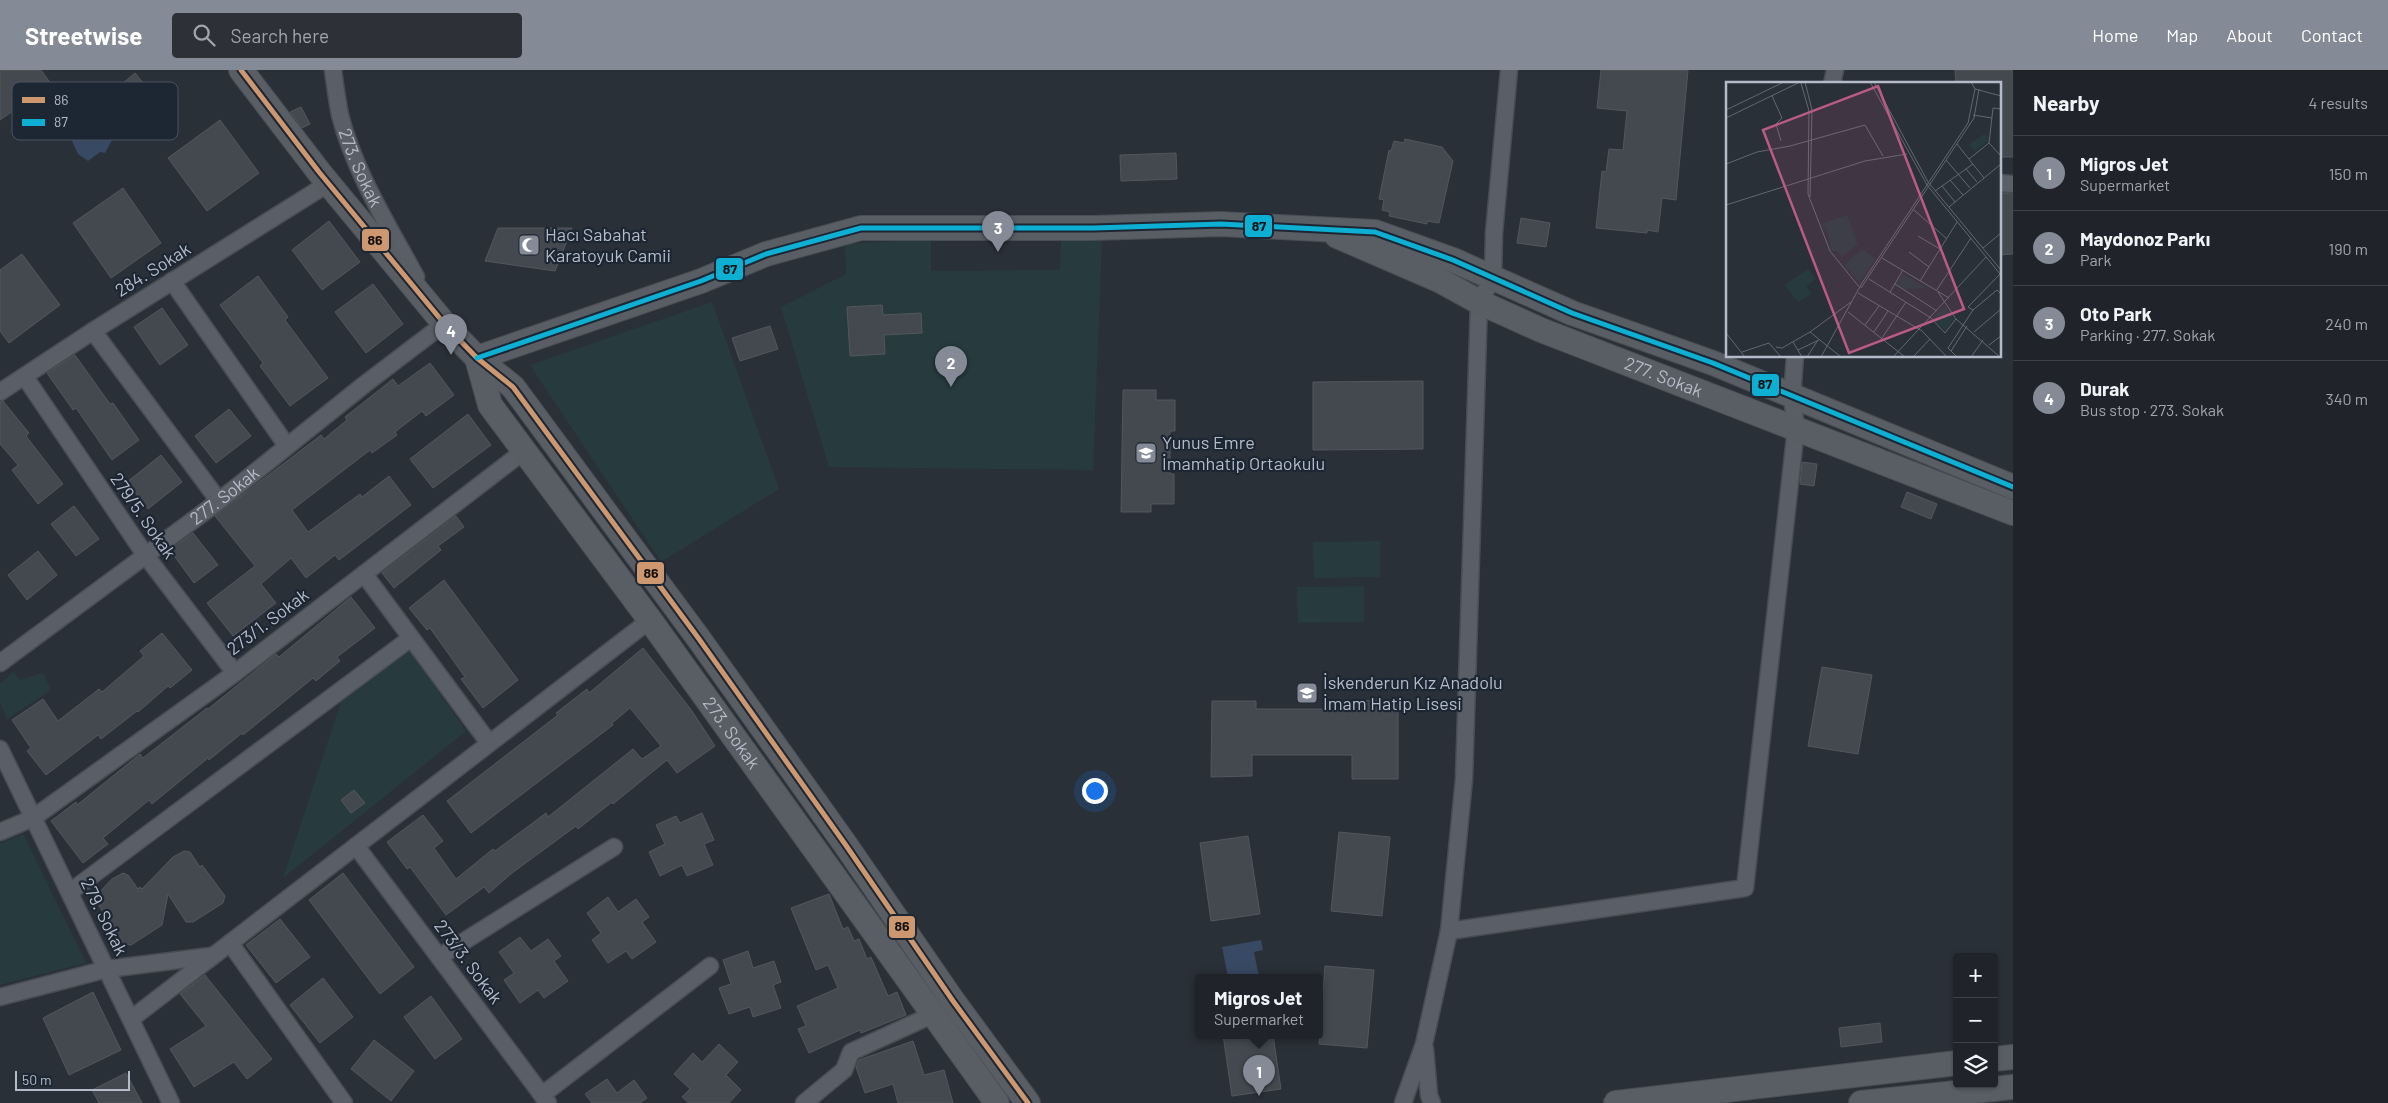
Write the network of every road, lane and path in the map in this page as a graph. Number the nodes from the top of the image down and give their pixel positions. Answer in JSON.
{"nodes":[{"id":1,"x":241,"y":70,"type":"edge"},
{"id":2,"x":332,"y":70,"type":"edge"},
{"id":3,"x":1509,"y":70,"type":"edge"},
{"id":4,"x":329,"y":183,"type":"junction"},
{"id":5,"x":2000,"y":183,"type":"edge"},
{"id":6,"x":2013,"y":184,"type":"edge"},
{"id":7,"x":1320,"y":228,"type":"junction"},
{"id":8,"x":1493,"y":278,"type":"junction"},
{"id":9,"x":172,"y":281,"type":"junction"},
{"id":10,"x":1479,"y":302,"type":"junction"},
{"id":11,"x":441,"y":319,"type":"junction"},
{"id":12,"x":93,"y":331,"type":"junction"},
{"id":13,"x":477,"y":358,"type":"junction"},
{"id":14,"x":1794,"y":358,"type":"edge"},
{"id":15,"x":25,"y":377,"type":"junction"},
{"id":16,"x":0,"y":392,"type":"edge"},
{"id":17,"x":1792,"y":396,"type":"junction"},
{"id":18,"x":1796,"y":428,"type":"junction"},
{"id":19,"x":287,"y":446,"type":"junction"},
{"id":20,"x":524,"y":451,"type":"junction"},
{"id":21,"x":2013,"y":486,"type":"edge"},
{"id":22,"x":219,"y":501,"type":"junction"},
{"id":23,"x":2013,"y":513,"type":"edge"},
{"id":24,"x":146,"y":556,"type":"junction"},
{"id":25,"x":364,"y":574,"type":"junction"},
{"id":26,"x":650,"y":620,"type":"junction"},
{"id":27,"x":411,"y":638,"type":"junction"},
{"id":28,"x":0,"y":662,"type":"edge"},
{"id":29,"x":234,"y":673,"type":"junction"},
{"id":30,"x":489,"y":743,"type":"junction"},
{"id":31,"x":0,"y":749,"type":"edge"},
{"id":32,"x":32,"y":818,"type":"junction"},
{"id":33,"x":0,"y":832,"type":"edge"},
{"id":34,"x":356,"y":846,"type":"junction"},
{"id":35,"x":614,"y":846,"type":"dead end"},
{"id":36,"x":70,"y":892,"type":"junction"},
{"id":37,"x":1449,"y":931,"type":"junction"},
{"id":38,"x":230,"y":943,"type":"junction"},
{"id":39,"x":213,"y":956,"type":"junction"},
{"id":40,"x":439,"y":958,"type":"junction"},
{"id":41,"x":710,"y":966,"type":"dead end"},
{"id":42,"x":107,"y":969,"type":"junction"},
{"id":43,"x":0,"y":997,"type":"edge"},
{"id":44,"x":934,"y":1014,"type":"junction"},
{"id":45,"x":131,"y":1019,"type":"junction"},
{"id":46,"x":1424,"y":1044,"type":"junction"},
{"id":47,"x":2013,"y":1057,"type":"edge"},
{"id":48,"x":1998,"y":1059,"type":"edge"},
{"id":49,"x":1953,"y":1063,"type":"edge"},
{"id":50,"x":2013,"y":1087,"type":"edge"},
{"id":51,"x":545,"y":1099,"type":"edge"},
{"id":52,"x":1642,"y":1102,"type":"edge"},
{"id":53,"x":171,"y":1103,"type":"edge"},
{"id":54,"x":344,"y":1103,"type":"edge"},
{"id":55,"x":804,"y":1103,"type":"edge"},
{"id":56,"x":998,"y":1103,"type":"edge"},
{"id":57,"x":1028,"y":1103,"type":"edge"},
{"id":58,"x":1403,"y":1103,"type":"edge"},
{"id":59,"x":1432,"y":1103,"type":"edge"},
{"id":60,"x":1616,"y":1103,"type":"edge"},
{"id":61,"x":1861,"y":1103,"type":"edge"}],
"edges":[{"from":1,"to":4,"type":"street","name":"273. Sokak"},
{"from":2,"to":11,"type":"street","name":"273. Sokak"},
{"from":3,"to":8,"type":"street"},
{"from":4,"to":9,"type":"street","name":"284. Sokak"},
{"from":4,"to":11,"type":"street","name":"273. Sokak"},
{"from":5,"to":6,"type":"street"},
{"from":7,"to":8,"type":"street","name":"277. Sokak"},
{"from":7,"to":10,"type":"street","name":"277. Sokak"},
{"from":7,"to":13,"type":"street","name":"277. Sokak"},
{"from":8,"to":10,"type":"street"},
{"from":8,"to":17,"type":"street","name":"277. Sokak"},
{"from":9,"to":12,"type":"street","name":"284. Sokak"},
{"from":9,"to":19,"type":"street"},
{"from":10,"to":18,"type":"street","name":"277. Sokak"},
{"from":10,"to":37,"type":"street"},
{"from":11,"to":13,"type":"street","name":"273. Sokak"},
{"from":11,"to":19,"type":"street","name":"277. Sokak"},
{"from":12,"to":15,"type":"street","name":"284. Sokak"},
{"from":12,"to":22,"type":"street"},
{"from":13,"to":20,"type":"street","name":"273. Sokak"},
{"from":13,"to":57,"type":"street","name":"273. Sokak"},
{"from":14,"to":17,"type":"street"},
{"from":15,"to":16,"type":"street","name":"284. Sokak"},
{"from":15,"to":24,"type":"street","name":"279/5. Sokak"},
{"from":17,"to":18,"type":"street"},
{"from":17,"to":21,"type":"street","name":"277. Sokak"},
{"from":18,"to":23,"type":"street","name":"277. Sokak"},
{"from":18,"to":37,"type":"street"},
{"from":19,"to":22,"type":"street","name":"277. Sokak"},
{"from":20,"to":25,"type":"street","name":"273/1. Sokak"},
{"from":20,"to":26,"type":"street","name":"273. Sokak"},
{"from":22,"to":24,"type":"street","name":"277. Sokak"},
{"from":24,"to":28,"type":"street","name":"277. Sokak"},
{"from":24,"to":29,"type":"street","name":"279/5. Sokak"},
{"from":25,"to":27,"type":"street"},
{"from":25,"to":29,"type":"street","name":"273/1. Sokak"},
{"from":26,"to":30,"type":"street"},
{"from":26,"to":44,"type":"street","name":"273. Sokak"},
{"from":27,"to":30,"type":"street"},
{"from":27,"to":36,"type":"street"},
{"from":29,"to":32,"type":"street","name":"273/1. Sokak"},
{"from":30,"to":34,"type":"street"},
{"from":31,"to":32,"type":"street","name":"279. Sokak"},
{"from":32,"to":33,"type":"street","name":"273/1. Sokak"},
{"from":32,"to":36,"type":"street","name":"279. Sokak"},
{"from":34,"to":38,"type":"street"},
{"from":34,"to":40,"type":"street","name":"273/3. Sokak"},
{"from":35,"to":40,"type":"street"},
{"from":36,"to":42,"type":"street","name":"279. Sokak"},
{"from":37,"to":46,"type":"street"},
{"from":38,"to":39,"type":"street"},
{"from":38,"to":54,"type":"street"},
{"from":39,"to":42,"type":"street"},
{"from":39,"to":45,"type":"street"},
{"from":40,"to":51,"type":"street","name":"273/3. Sokak"},
{"from":41,"to":51,"type":"street"},
{"from":42,"to":43,"type":"street"},
{"from":42,"to":45,"type":"street","name":"279. Sokak"},
{"from":44,"to":55,"type":"street"},
{"from":44,"to":56,"type":"street","name":"273. Sokak"},
{"from":45,"to":53,"type":"street","name":"279. Sokak"},
{"from":46,"to":58,"type":"street"},
{"from":46,"to":59,"type":"street"},
{"from":47,"to":48,"type":"street"},
{"from":49,"to":52,"type":"street"},
{"from":50,"to":61,"type":"street"},
{"from":52,"to":60,"type":"street"}]}
